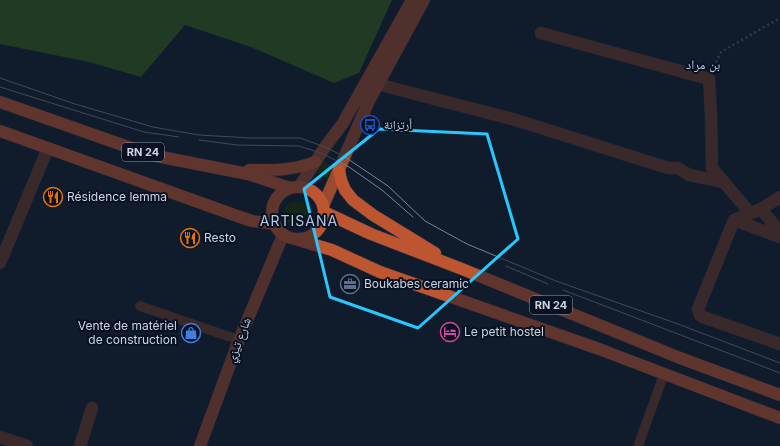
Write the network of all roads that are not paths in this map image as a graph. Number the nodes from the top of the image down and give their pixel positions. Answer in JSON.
{"nodes":[{"id":1,"x":412,"y":0,"type":"edge"},
{"id":2,"x":424,"y":0,"type":"edge"},
{"id":3,"x":541,"y":33,"type":"dead end"},
{"id":4,"x":377,"y":84,"type":"junction"},
{"id":5,"x":0,"y":102,"type":"edge"},
{"id":6,"x":0,"y":130,"type":"edge"},
{"id":7,"x":48,"y":148,"type":"junction"},
{"id":8,"x":315,"y":162,"type":"junction"},
{"id":9,"x":231,"y":170,"type":"junction"},
{"id":10,"x":339,"y":170,"type":"junction"},
{"id":11,"x":724,"y":182,"type":"junction"},
{"id":12,"x":294,"y":187,"type":"junction"},
{"id":13,"x":780,"y":198,"type":"edge"},
{"id":14,"x":324,"y":209,"type":"junction"},
{"id":15,"x":756,"y":211,"type":"junction"},
{"id":16,"x":734,"y":220,"type":"junction"},
{"id":17,"x":275,"y":224,"type":"junction"},
{"id":18,"x":780,"y":232,"type":"edge"},
{"id":19,"x":283,"y":234,"type":"junction"},
{"id":20,"x":780,"y":237,"type":"edge"},
{"id":21,"x":296,"y":239,"type":"junction"},
{"id":22,"x":0,"y":263,"type":"edge"},
{"id":23,"x":462,"y":269,"type":"junction"},
{"id":24,"x":140,"y":306,"type":"dead end"},
{"id":25,"x":239,"y":340,"type":"junction"},
{"id":26,"x":780,"y":344,"type":"edge"},
{"id":27,"x":664,"y":374,"type":"junction"},
{"id":28,"x":780,"y":395,"type":"edge"},
{"id":29,"x":92,"y":408,"type":"dead end"},
{"id":30,"x":780,"y":418,"type":"edge"},
{"id":31,"x":0,"y":437,"type":"edge"},
{"id":32,"x":27,"y":446,"type":"edge"},
{"id":33,"x":80,"y":446,"type":"edge"},
{"id":34,"x":200,"y":446,"type":"edge"},
{"id":35,"x":638,"y":446,"type":"edge"}],
"edges":[{"from":1,"to":8,"type":"main road"},
{"from":2,"to":4,"type":"main road"},
{"from":3,"to":11,"type":"street"},
{"from":4,"to":10,"type":"main road"},
{"from":4,"to":11,"type":"street"},
{"from":5,"to":9,"type":"main road","number":"RN 24"},
{"from":6,"to":7,"type":"main road","number":"RN 24"},
{"from":7,"to":17,"type":"main road","number":"RN 24"},
{"from":7,"to":22,"type":"street"},
{"from":8,"to":9,"type":"main road"},
{"from":8,"to":12,"type":"main road"},
{"from":9,"to":12,"type":"main road","number":"RN 24"},
{"from":10,"to":14,"type":"main road"},
{"from":10,"to":23,"type":"main road"},
{"from":11,"to":15,"type":"street"},
{"from":12,"to":14,"type":"main road"},
{"from":12,"to":17,"type":"main road"},
{"from":13,"to":15,"type":"street"},
{"from":14,"to":21,"type":"main road"},
{"from":14,"to":23,"type":"main road","number":"RN 24"},
{"from":15,"to":16,"type":"street"},
{"from":15,"to":18,"type":"street"},
{"from":16,"to":20,"type":"street"},
{"from":16,"to":26,"type":"street"},
{"from":17,"to":19,"type":"main road"},
{"from":19,"to":21,"type":"main road"},
{"from":19,"to":25,"type":"main road","name":"شارع تيزي"},
{"from":21,"to":27,"type":"main road","number":"RN 24"},
{"from":23,"to":28,"type":"main road","number":"RN 24"},
{"from":24,"to":25,"type":"lane"},
{"from":25,"to":34,"type":"main road","name":"شارع تيزي"},
{"from":27,"to":30,"type":"main road","number":"RN 24"},
{"from":27,"to":35,"type":"lane"},
{"from":29,"to":33,"type":"street"},
{"from":31,"to":32,"type":"street"}]}
